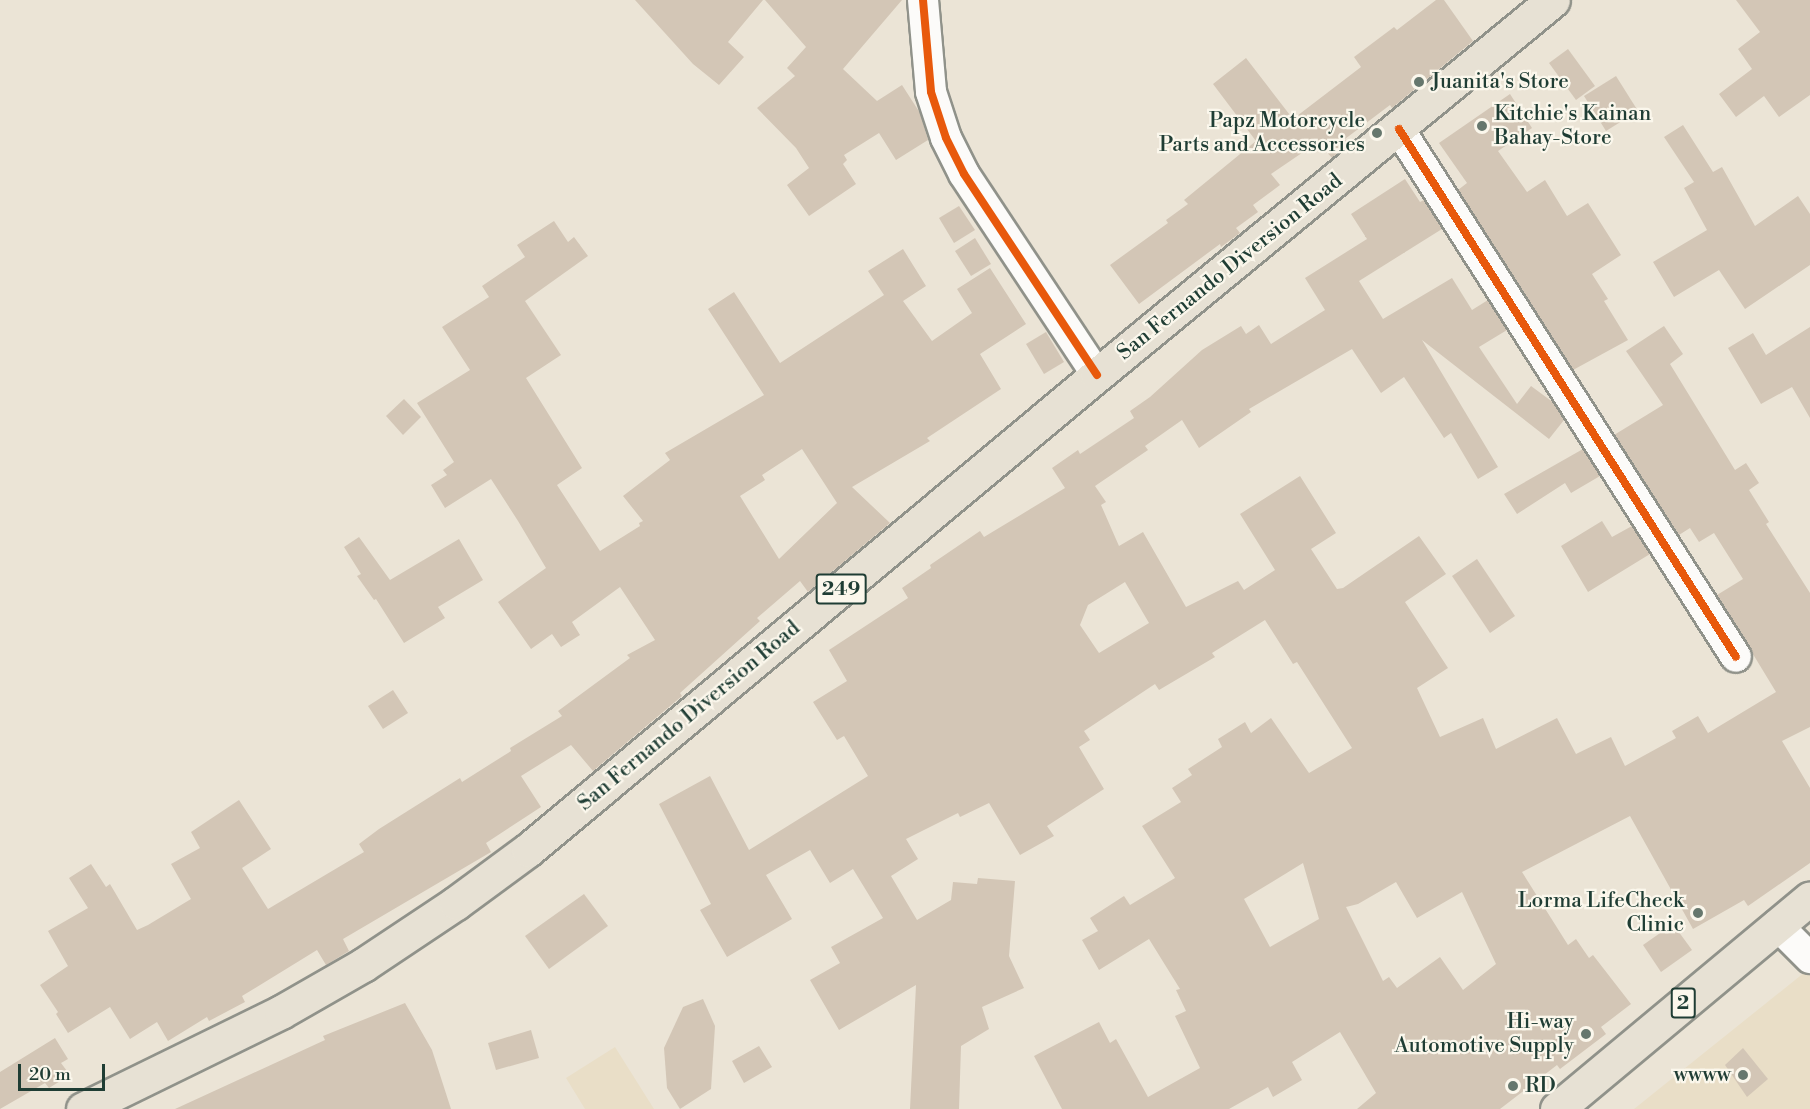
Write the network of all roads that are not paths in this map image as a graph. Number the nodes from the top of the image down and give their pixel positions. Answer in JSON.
{"nodes":[{"id":1,"x":923,"y":0,"type":"edge"},
{"id":2,"x":1553,"y":0,"type":"edge"},
{"id":3,"x":1399,"y":129,"type":"junction"},
{"id":4,"x":1097,"y":375,"type":"junction"},
{"id":5,"x":1736,"y":657,"type":"dead end"},
{"id":6,"x":1810,"y":898,"type":"edge"},
{"id":7,"x":1777,"y":925,"type":"junction"},
{"id":8,"x":1810,"y":958,"type":"edge"},
{"id":9,"x":118,"y":1101,"type":"edge"},
{"id":10,"x":83,"y":1109,"type":"edge"},
{"id":11,"x":1557,"y":1109,"type":"edge"}],
"edges":[{"from":1,"to":4,"type":"street"},
{"from":2,"to":3,"type":"main road","name":"San Fernando Diversion Road","number":"249"},
{"from":3,"to":4,"type":"main road","name":"San Fernando Diversion Road","number":"249"},
{"from":3,"to":5,"type":"street"},
{"from":4,"to":9,"type":"main road","name":"San Fernando Diversion Road","number":"249"},
{"from":6,"to":7,"type":"main road","number":"2"},
{"from":7,"to":8,"type":"street"},
{"from":7,"to":11,"type":"main road","number":"2"},
{"from":9,"to":10,"type":"main road","name":"San Fernando Diversion Road","number":"249"}]}
